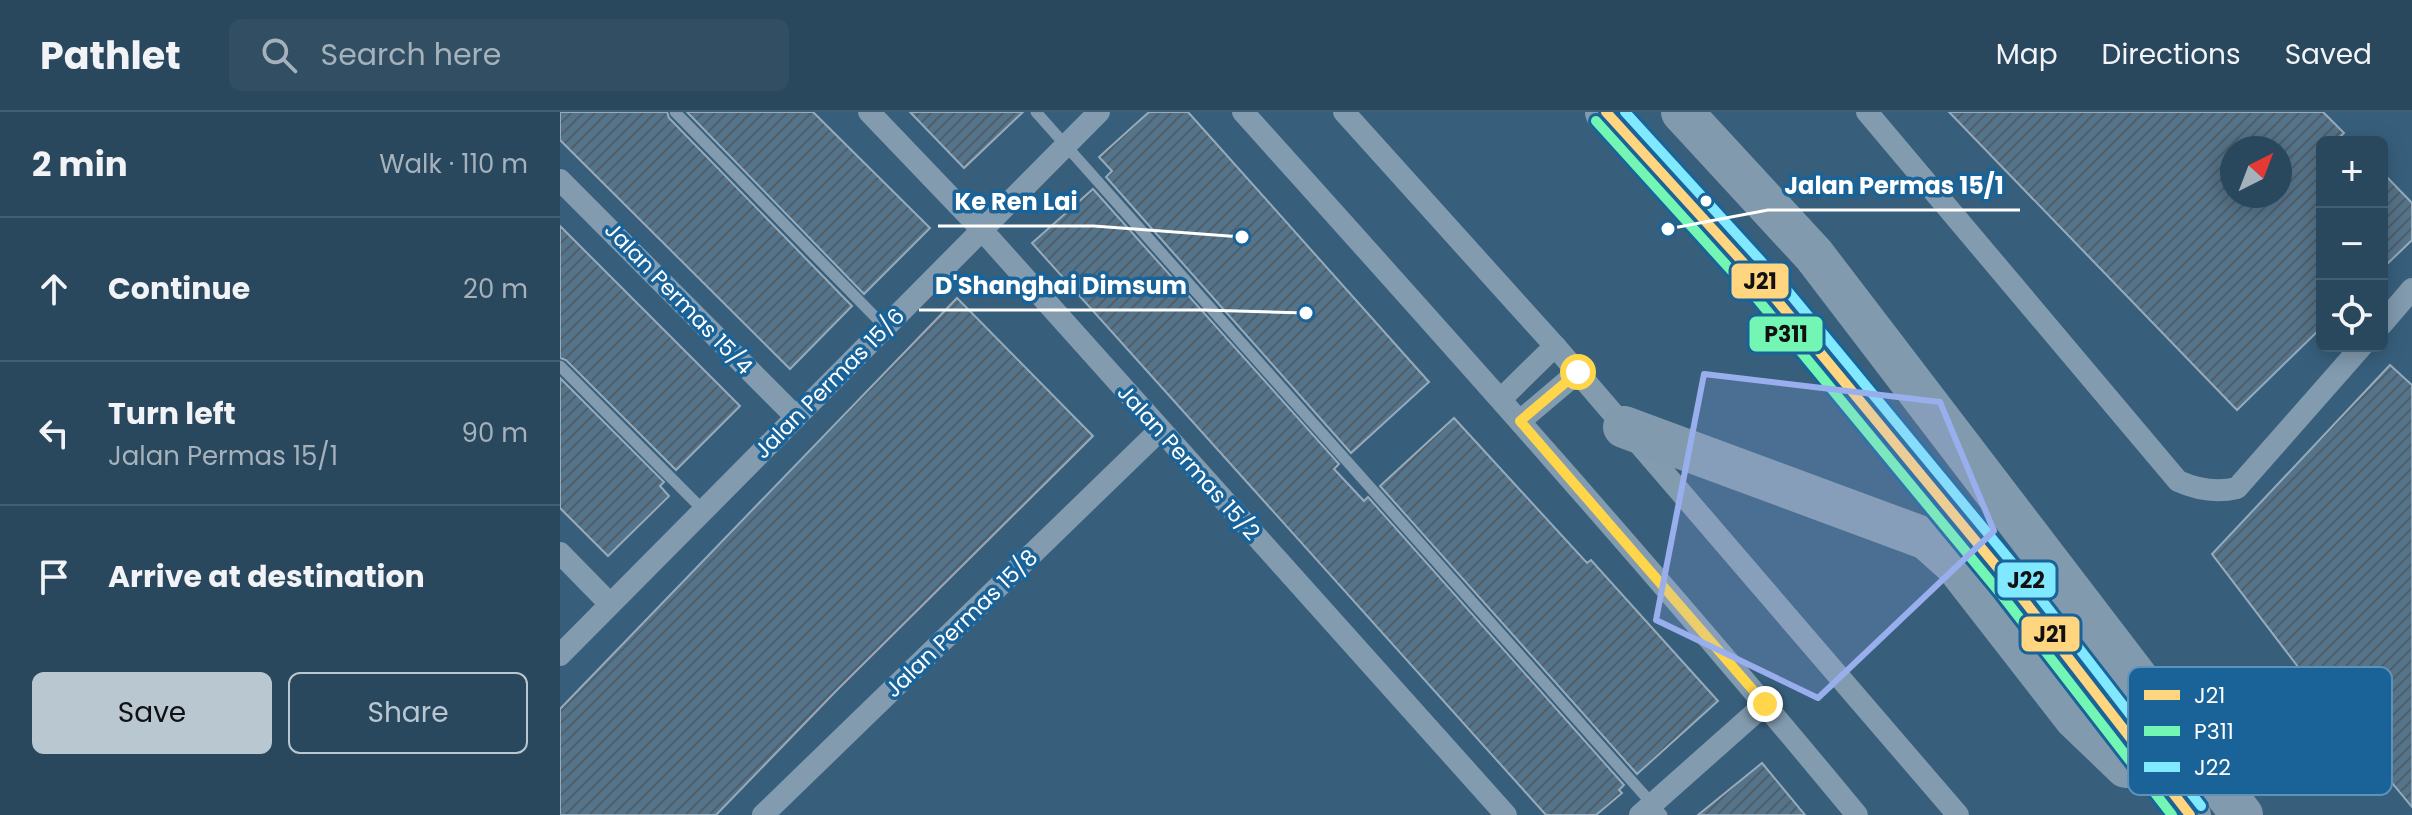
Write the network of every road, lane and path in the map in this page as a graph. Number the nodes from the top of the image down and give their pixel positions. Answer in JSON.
{"nodes":[{"id":1,"x":675,"y":112,"type":"edge"},
{"id":2,"x":869,"y":112,"type":"edge"},
{"id":3,"x":1036,"y":112,"type":"edge"},
{"id":4,"x":1099,"y":112,"type":"edge"},
{"id":5,"x":1243,"y":112,"type":"edge"},
{"id":6,"x":1344,"y":112,"type":"edge"},
{"id":7,"x":1606,"y":112,"type":"edge"},
{"id":8,"x":1682,"y":112,"type":"edge"},
{"id":9,"x":1696,"y":112,"type":"edge"},
{"id":10,"x":1867,"y":112,"type":"edge"},
{"id":11,"x":1067,"y":144,"type":"junction"},
{"id":12,"x":560,"y":180,"type":"edge"},
{"id":13,"x":982,"y":230,"type":"junction"},
{"id":14,"x":1814,"y":255,"type":"junction"},
{"id":15,"x":2412,"y":289,"type":"edge"},
{"id":16,"x":2388,"y":317,"type":"edge"},
{"id":17,"x":885,"y":327,"type":"junction"},
{"id":18,"x":1555,"y":346,"type":"junction"},
{"id":19,"x":2357,"y":352,"type":"edge"},
{"id":20,"x":560,"y":366,"type":"edge"},
{"id":21,"x":1578,"y":372,"type":"junction"},
{"id":22,"x":1501,"y":399,"type":"junction"},
{"id":23,"x":796,"y":417,"type":"junction"},
{"id":24,"x":1520,"y":421,"type":"junction"},
{"id":25,"x":1624,"y":427,"type":"junction"},
{"id":26,"x":1160,"y":430,"type":"junction"},
{"id":27,"x":703,"y":510,"type":"junction"},
{"id":28,"x":560,"y":553,"type":"edge"},
{"id":29,"x":610,"y":604,"type":"junction"},
{"id":30,"x":560,"y":655,"type":"edge"},
{"id":31,"x":2129,"y":667,"type":"edge"},
{"id":32,"x":1765,"y":704,"type":"junction"},
{"id":33,"x":2128,"y":735,"type":"edge"},
{"id":34,"x":2128,"y":769,"type":"edge"},
{"id":35,"x":2154,"y":795,"type":"edge"},
{"id":36,"x":2175,"y":795,"type":"edge"},
{"id":37,"x":2227,"y":795,"type":"edge"},
{"id":38,"x":1652,"y":811,"type":"edge"},
{"id":39,"x":763,"y":815,"type":"edge"},
{"id":40,"x":1506,"y":815,"type":"edge"},
{"id":41,"x":1857,"y":815,"type":"edge"},
{"id":42,"x":1958,"y":815,"type":"edge"},
{"id":43,"x":2175,"y":815,"type":"edge"},
{"id":44,"x":2190,"y":815,"type":"edge"},
{"id":45,"x":2242,"y":815,"type":"edge"}],
"edges":[{"from":1,"to":17,"type":"lane"},
{"from":2,"to":13,"type":"street","name":"Jalan Permas 15/2"},
{"from":3,"to":11,"type":"lane"},
{"from":4,"to":11,"type":"street","name":"Jalan Permas 15/6"},
{"from":5,"to":22,"type":"street"},
{"from":6,"to":18,"type":"street"},
{"from":7,"to":33,"type":"highway"},
{"from":8,"to":14,"type":"highway"},
{"from":9,"to":14,"type":"highway"},
{"from":10,"to":19,"type":"street"},
{"from":11,"to":13,"type":"street","name":"Jalan Permas 15/6"},
{"from":11,"to":38,"type":"lane"},
{"from":12,"to":23,"type":"street","name":"Jalan Permas 15/4"},
{"from":13,"to":17,"type":"street","name":"Jalan Permas 15/6"},
{"from":13,"to":26,"type":"street","name":"Jalan Permas 15/2"},
{"from":14,"to":31,"type":"highway"},
{"from":15,"to":16,"type":"street"},
{"from":17,"to":23,"type":"street","name":"Jalan Permas 15/6"},
{"from":18,"to":21,"type":"street"},
{"from":18,"to":22,"type":"street"},
{"from":20,"to":27,"type":"lane"},
{"from":21,"to":24,"type":"street"},
{"from":21,"to":25,"type":"street"},
{"from":22,"to":24,"type":"street"},
{"from":23,"to":27,"type":"street","name":"Jalan Permas 15/6"},
{"from":24,"to":32,"type":"street"},
{"from":25,"to":34,"type":"highway"},
{"from":25,"to":42,"type":"street"},
{"from":26,"to":39,"type":"street","name":"Jalan Permas 15/8"},
{"from":26,"to":40,"type":"street","name":"Jalan Permas 15/2"},
{"from":27,"to":29,"type":"street","name":"Jalan Permas 15/6"},
{"from":28,"to":29,"type":"street"},
{"from":29,"to":30,"type":"street","name":"Jalan Permas 15/6"},
{"from":32,"to":38,"type":"street"},
{"from":32,"to":41,"type":"street"},
{"from":35,"to":43,"type":"highway"},
{"from":36,"to":44,"type":"highway"},
{"from":37,"to":45,"type":"highway"}]}
